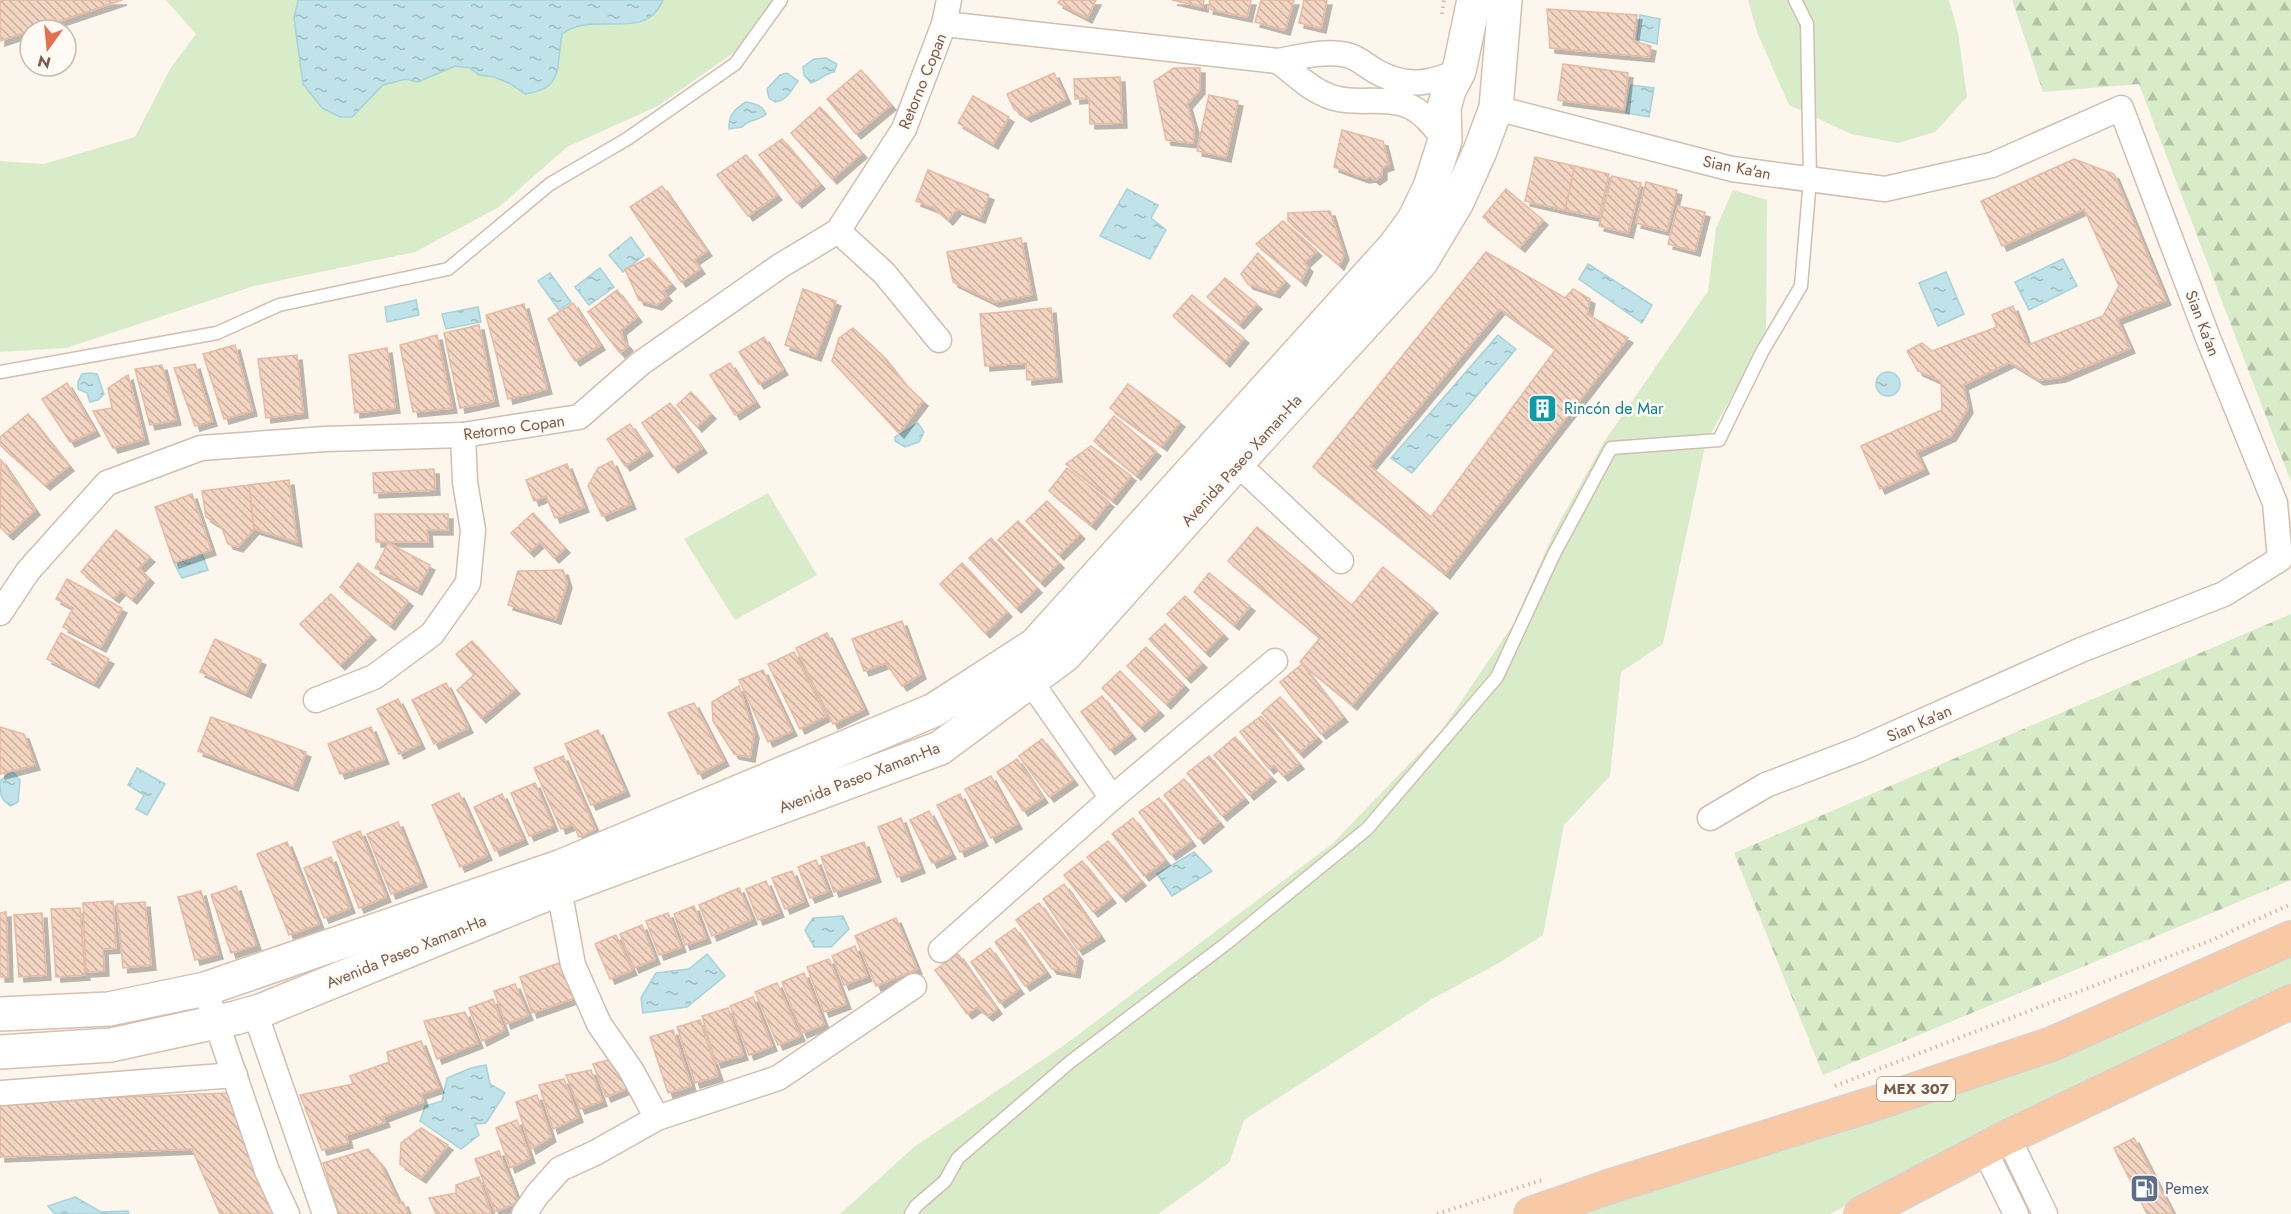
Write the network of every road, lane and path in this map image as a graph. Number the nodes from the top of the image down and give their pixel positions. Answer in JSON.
{"nodes":[{"id":1,"x":781,"y":0,"type":"edge"},
{"id":2,"x":949,"y":0,"type":"edge"},
{"id":3,"x":1444,"y":0,"type":"edge"},
{"id":4,"x":1474,"y":0,"type":"edge"},
{"id":5,"x":1505,"y":0,"type":"edge"},
{"id":6,"x":1795,"y":0,"type":"edge"},
{"id":7,"x":1441,"y":23,"type":"dead end"},
{"id":8,"x":944,"y":24,"type":"junction"},
{"id":9,"x":1278,"y":61,"type":"junction"},
{"id":10,"x":1458,"y":71,"type":"junction"},
{"id":11,"x":1496,"y":108,"type":"junction"},
{"id":12,"x":1445,"y":140,"type":"junction"},
{"id":13,"x":1810,"y":179,"type":"junction"},
{"id":14,"x":1444,"y":194,"type":"junction"},
{"id":15,"x":838,"y":231,"type":"junction"},
{"id":16,"x":939,"y":340,"type":"dead end"},
{"id":17,"x":0,"y":372,"type":"edge"},
{"id":18,"x":463,"y":435,"type":"junction"},
{"id":19,"x":1237,"y":464,"type":"junction"},
{"id":20,"x":1341,"y":561,"type":"dead end"},
{"id":21,"x":1097,"y":598,"type":"junction"},
{"id":22,"x":0,"y":613,"type":"edge"},
{"id":23,"x":1275,"y":661,"type":"dead end"},
{"id":24,"x":1030,"y":681,"type":"junction"},
{"id":25,"x":316,"y":700,"type":"dead end"},
{"id":26,"x":910,"y":720,"type":"junction"},
{"id":27,"x":927,"y":753,"type":"junction"},
{"id":28,"x":1112,"y":798,"type":"junction"},
{"id":29,"x":1710,"y":818,"type":"dead end"},
{"id":30,"x":559,"y":889,"type":"junction"},
{"id":31,"x":2291,"y":904,"type":"edge"},
{"id":32,"x":2291,"y":938,"type":"edge"},
{"id":33,"x":941,"y":950,"type":"dead end"},
{"id":34,"x":914,"y":986,"type":"dead end"},
{"id":35,"x":205,"y":989,"type":"junction"},
{"id":36,"x":2289,"y":1008,"type":"edge"},
{"id":37,"x":260,"y":1011,"type":"junction"},
{"id":38,"x":0,"y":1014,"type":"edge"},
{"id":39,"x":217,"y":1022,"type":"junction"},
{"id":40,"x":0,"y":1052,"type":"edge"},
{"id":41,"x":235,"y":1075,"type":"junction"},
{"id":42,"x":1829,"y":1088,"type":"dead end"},
{"id":43,"x":2,"y":1093,"type":"dead end"},
{"id":44,"x":657,"y":1118,"type":"junction"},
{"id":45,"x":1996,"y":1143,"type":"junction"},
{"id":46,"x":1550,"y":1177,"type":"dead end"},
{"id":47,"x":287,"y":1214,"type":"edge"},
{"id":48,"x":325,"y":1214,"type":"edge"},
{"id":49,"x":524,"y":1214,"type":"edge"},
{"id":50,"x":911,"y":1214,"type":"edge"},
{"id":51,"x":1437,"y":1214,"type":"edge"},
{"id":52,"x":1531,"y":1214,"type":"edge"},
{"id":53,"x":1861,"y":1214,"type":"edge"},
{"id":54,"x":2016,"y":1214,"type":"edge"},
{"id":55,"x":2046,"y":1214,"type":"edge"}],
"edges":[{"from":1,"to":17,"type":"lane"},
{"from":2,"to":8,"type":"street","name":"Retorno Copan"},
{"from":3,"to":7,"type":"path"},
{"from":4,"to":10,"type":"main road","name":"Avenida Paseo Xaman-Ha"},
{"from":5,"to":11,"type":"main road","name":"Avenida Paseo Xaman-Ha"},
{"from":6,"to":13,"type":"lane"},
{"from":8,"to":9,"type":"street","name":"Retorno Copan"},
{"from":8,"to":15,"type":"street","name":"Retorno Copan"},
{"from":9,"to":10,"type":"street","name":"Retorno Copan"},
{"from":9,"to":12,"type":"street"},
{"from":10,"to":12,"type":"main road","name":"Avenida Paseo Xaman-Ha"},
{"from":11,"to":13,"type":"street","name":"Sian Ka'an"},
{"from":11,"to":14,"type":"main road","name":"Avenida Paseo Xaman-Ha"},
{"from":12,"to":14,"type":"main road","name":"Avenida Paseo Xaman-Ha"},
{"from":13,"to":29,"type":"street","name":"Sian Ka'an"},
{"from":13,"to":50,"type":"lane"},
{"from":14,"to":19,"type":"main road","name":"Avenida Paseo Xaman-Ha"},
{"from":14,"to":21,"type":"main road","name":"Avenida Paseo Xaman-Ha"},
{"from":15,"to":16,"type":"street"},
{"from":15,"to":18,"type":"street","name":"Retorno Copan"},
{"from":18,"to":22,"type":"street","name":"Retorno Copan"},
{"from":18,"to":25,"type":"street"},
{"from":19,"to":20,"type":"street"},
{"from":19,"to":21,"type":"main road","name":"Avenida Paseo Xaman-Ha"},
{"from":21,"to":24,"type":"main road","name":"Avenida Paseo Xaman-Ha"},
{"from":21,"to":26,"type":"main road","name":"Avenida Paseo Xaman-Ha"},
{"from":23,"to":28,"type":"street"},
{"from":24,"to":27,"type":"main road","name":"Avenida Paseo Xaman-Ha"},
{"from":24,"to":28,"type":"street"},
{"from":26,"to":27,"type":"main road"},
{"from":26,"to":35,"type":"main road","name":"Avenida Paseo Xaman-Ha"},
{"from":27,"to":30,"type":"main road","name":"Avenida Paseo Xaman-Ha"},
{"from":28,"to":33,"type":"street"},
{"from":30,"to":37,"type":"main road","name":"Avenida Paseo Xaman-Ha"},
{"from":30,"to":44,"type":"street"},
{"from":31,"to":42,"type":"path"},
{"from":32,"to":52,"type":"highway","number":"MEX 307"},
{"from":34,"to":44,"type":"street"},
{"from":35,"to":38,"type":"main road","name":"Avenida Paseo Xaman-Ha"},
{"from":35,"to":39,"type":"street"},
{"from":36,"to":45,"type":"highway"},
{"from":37,"to":39,"type":"main road","name":"Avenida Paseo Xaman-Ha"},
{"from":37,"to":48,"type":"street"},
{"from":39,"to":40,"type":"main road","name":"Avenida Paseo Xaman-Ha"},
{"from":39,"to":41,"type":"street"},
{"from":41,"to":43,"type":"street"},
{"from":41,"to":47,"type":"street"},
{"from":44,"to":49,"type":"street"},
{"from":45,"to":53,"type":"highway"},
{"from":45,"to":54,"type":"street"},
{"from":45,"to":55,"type":"street"},
{"from":46,"to":51,"type":"path"}]}
